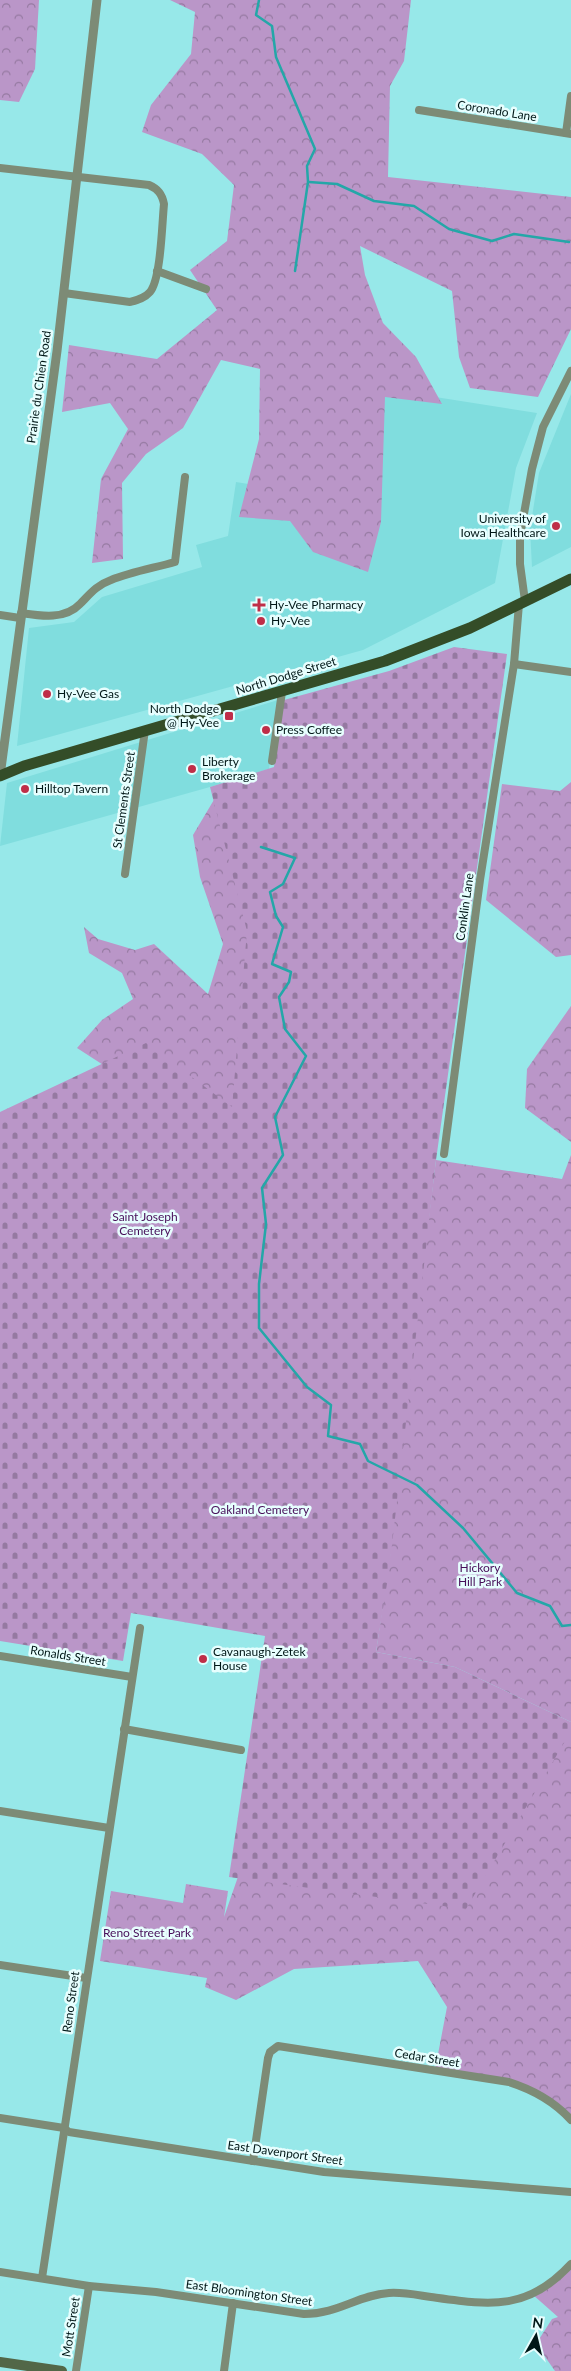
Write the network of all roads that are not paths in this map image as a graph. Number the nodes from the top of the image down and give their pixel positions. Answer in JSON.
{"nodes":[{"id":1,"x":97,"y":0,"type":"edge"},
{"id":2,"x":571,"y":96,"type":"edge"},
{"id":3,"x":419,"y":110,"type":"dead end"},
{"id":4,"x":568,"y":133,"type":"edge"},
{"id":5,"x":0,"y":168,"type":"edge"},
{"id":6,"x":77,"y":176,"type":"junction"},
{"id":7,"x":157,"y":271,"type":"junction"},
{"id":8,"x":206,"y":289,"type":"dead end"},
{"id":9,"x":64,"y":293,"type":"junction"},
{"id":10,"x":571,"y":371,"type":"edge"},
{"id":11,"x":185,"y":477,"type":"dead end"},
{"id":12,"x":571,"y":579,"type":"edge"},
{"id":13,"x":522,"y":602,"type":"junction"},
{"id":14,"x":0,"y":615,"type":"edge"},
{"id":15,"x":21,"y":616,"type":"junction"},
{"id":16,"x":514,"y":664,"type":"junction"},
{"id":17,"x":571,"y":672,"type":"edge"},
{"id":18,"x":282,"y":692,"type":"junction"},
{"id":19,"x":145,"y":730,"type":"junction"},
{"id":20,"x":272,"y":761,"type":"dead end"},
{"id":21,"x":0,"y":777,"type":"edge"},
{"id":22,"x":126,"y":874,"type":"dead end"},
{"id":23,"x":444,"y":1154,"type":"dead end"},
{"id":24,"x":140,"y":1628,"type":"dead end"},
{"id":25,"x":0,"y":1656,"type":"edge"},
{"id":26,"x":132,"y":1677,"type":"junction"},
{"id":27,"x":124,"y":1729,"type":"junction"},
{"id":28,"x":241,"y":1750,"type":"dead end"},
{"id":29,"x":0,"y":1811,"type":"edge"},
{"id":30,"x":109,"y":1828,"type":"junction"},
{"id":31,"x":0,"y":1965,"type":"edge"},
{"id":32,"x":86,"y":1978,"type":"junction"},
{"id":33,"x":0,"y":2118,"type":"edge"},
{"id":34,"x":571,"y":2120,"type":"edge"},
{"id":35,"x":64,"y":2128,"type":"junction"},
{"id":36,"x":253,"y":2161,"type":"junction"},
{"id":37,"x":571,"y":2192,"type":"edge"},
{"id":38,"x":571,"y":2264,"type":"edge"},
{"id":39,"x":0,"y":2272,"type":"edge"},
{"id":40,"x":42,"y":2278,"type":"junction"},
{"id":41,"x":89,"y":2286,"type":"junction"},
{"id":42,"x":233,"y":2304,"type":"junction"},
{"id":43,"x":0,"y":2362,"type":"edge"},
{"id":44,"x":62,"y":2371,"type":"edge"},
{"id":45,"x":76,"y":2371,"type":"edge"},
{"id":46,"x":224,"y":2371,"type":"edge"}],
"edges":[{"from":1,"to":6,"type":"street","name":"Prairie du Chien Road"},
{"from":2,"to":4,"type":"street"},
{"from":3,"to":4,"type":"street","name":"Coronado Lane"},
{"from":5,"to":6,"type":"street"},
{"from":6,"to":7,"type":"street"},
{"from":6,"to":9,"type":"street","name":"Prairie du Chien Road"},
{"from":7,"to":8,"type":"street"},
{"from":7,"to":9,"type":"street"},
{"from":9,"to":15,"type":"street","name":"Prairie du Chien Road"},
{"from":10,"to":13,"type":"street","name":"Conklin Lane"},
{"from":11,"to":15,"type":"street"},
{"from":12,"to":13,"type":"main road","name":"North Dodge Street"},
{"from":13,"to":16,"type":"street","name":"Conklin Lane"},
{"from":13,"to":18,"type":"main road","name":"North Dodge Street"},
{"from":14,"to":15,"type":"street"},
{"from":15,"to":21,"type":"street","name":"Prairie du Chien Road"},
{"from":16,"to":17,"type":"street"},
{"from":16,"to":23,"type":"street","name":"Conklin Lane"},
{"from":18,"to":19,"type":"main road","name":"North Dodge Street"},
{"from":18,"to":20,"type":"street"},
{"from":19,"to":21,"type":"main road","name":"North Dodge Street"},
{"from":19,"to":22,"type":"street","name":"St Clements Street"},
{"from":24,"to":26,"type":"street","name":"Reno Street"},
{"from":25,"to":26,"type":"street","name":"Ronalds Street"},
{"from":26,"to":27,"type":"street","name":"Reno Street"},
{"from":27,"to":28,"type":"street"},
{"from":27,"to":30,"type":"street","name":"Reno Street"},
{"from":29,"to":30,"type":"street"},
{"from":30,"to":32,"type":"street","name":"Reno Street"},
{"from":31,"to":32,"type":"street"},
{"from":32,"to":35,"type":"street","name":"Reno Street"},
{"from":33,"to":35,"type":"street","name":"East Davenport Street"},
{"from":34,"to":36,"type":"street","name":"Cedar Street"},
{"from":35,"to":36,"type":"street","name":"East Davenport Street"},
{"from":35,"to":40,"type":"street","name":"Reno Street"},
{"from":36,"to":37,"type":"street","name":"East Davenport Street"},
{"from":38,"to":42,"type":"street","name":"East Bloomington Street"},
{"from":39,"to":40,"type":"street","name":"East Bloomington Street"},
{"from":40,"to":41,"type":"street","name":"East Bloomington Street"},
{"from":41,"to":42,"type":"street","name":"East Bloomington Street"},
{"from":41,"to":45,"type":"street","name":"Mott Street"},
{"from":42,"to":46,"type":"street"},
{"from":43,"to":44,"type":"main road"}]}
